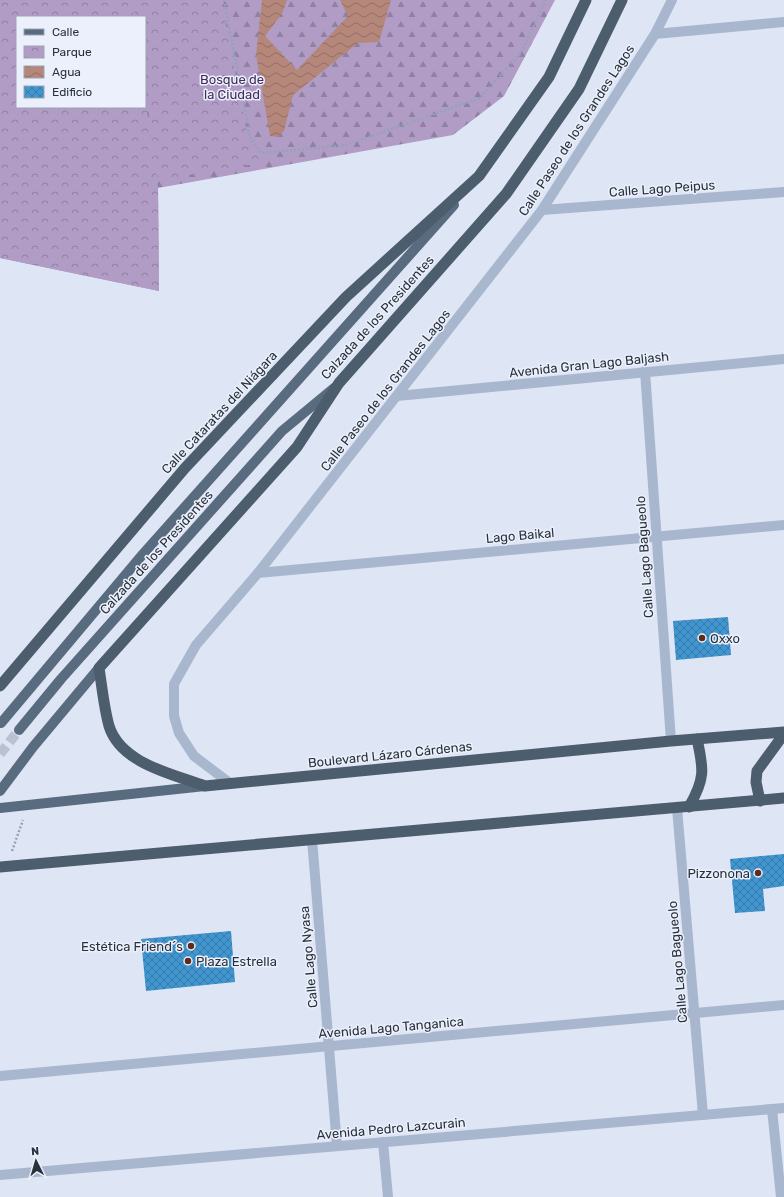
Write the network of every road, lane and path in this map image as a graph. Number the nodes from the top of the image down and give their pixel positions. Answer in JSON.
{"nodes":[{"id":1,"x":224,"y":0,"type":"edge"},
{"id":2,"x":546,"y":0,"type":"edge"},
{"id":3,"x":586,"y":0,"type":"edge"},
{"id":4,"x":622,"y":0,"type":"edge"},
{"id":5,"x":672,"y":0,"type":"edge"},
{"id":6,"x":784,"y":22,"type":"edge"},
{"id":7,"x":655,"y":34,"type":"junction"},
{"id":8,"x":479,"y":176,"type":"junction"},
{"id":9,"x":784,"y":192,"type":"edge"},
{"id":10,"x":542,"y":210,"type":"junction"},
{"id":11,"x":784,"y":359,"type":"edge"},
{"id":12,"x":645,"y":371,"type":"junction"},
{"id":13,"x":339,"y":383,"type":"junction"},
{"id":14,"x":397,"y":396,"type":"junction"},
{"id":15,"x":784,"y":525,"type":"edge"},
{"id":16,"x":656,"y":536,"type":"junction"},
{"id":17,"x":258,"y":573,"type":"junction"},
{"id":18,"x":99,"y":668,"type":"junction"},
{"id":19,"x":0,"y":686,"type":"edge"},
{"id":20,"x":1,"y":723,"type":"edge"},
{"id":21,"x":19,"y":730,"type":"tunnel mouth"},
{"id":22,"x":784,"y":733,"type":"edge"},
{"id":23,"x":697,"y":739,"type":"junction"},
{"id":24,"x":671,"y":741,"type":"junction"},
{"id":25,"x":231,"y":784,"type":"junction"},
{"id":26,"x":205,"y":786,"type":"junction"},
{"id":27,"x":0,"y":791,"type":"edge"},
{"id":28,"x":784,"y":798,"type":"edge"},
{"id":29,"x":760,"y":801,"type":"junction"},
{"id":30,"x":29,"y":804,"type":"junction"},
{"id":31,"x":689,"y":807,"type":"junction"},
{"id":32,"x":0,"y":808,"type":"edge"},
{"id":33,"x":677,"y":808,"type":"junction"},
{"id":34,"x":312,"y":839,"type":"junction"},
{"id":35,"x":4,"y":866,"type":"edge"},
{"id":36,"x":784,"y":1005,"type":"edge"},
{"id":37,"x":694,"y":1013,"type":"junction"},
{"id":38,"x":328,"y":1046,"type":"junction"},
{"id":39,"x":0,"y":1076,"type":"edge"},
{"id":40,"x":784,"y":1108,"type":"edge"},
{"id":41,"x":772,"y":1109,"type":"junction"},
{"id":42,"x":703,"y":1115,"type":"junction"},
{"id":43,"x":383,"y":1142,"type":"junction"},
{"id":44,"x":337,"y":1146,"type":"junction"},
{"id":45,"x":0,"y":1175,"type":"edge"},
{"id":46,"x":388,"y":1197,"type":"edge"},
{"id":47,"x":781,"y":1197,"type":"edge"}],
"edges":[{"from":1,"to":2,"type":"path"},
{"from":3,"to":8,"type":"highway","name":"Calzada de los Presidentes"},
{"from":4,"to":13,"type":"highway","name":"Calzada de los Presidentes"},
{"from":5,"to":7,"type":"street","name":"Calle Paseo de los Grandes Lagos"},
{"from":6,"to":7,"type":"street"},
{"from":7,"to":10,"type":"street","name":"Calle Paseo de los Grandes Lagos"},
{"from":8,"to":19,"type":"highway","name":"Calle Cataratas del Niágara"},
{"from":8,"to":20,"type":"main road","name":"Calzada de los Presidentes"},
{"from":9,"to":10,"type":"street","name":"Calle Lago Peipus"},
{"from":10,"to":14,"type":"street","name":"Calle Paseo de los Grandes Lagos"},
{"from":11,"to":12,"type":"street","name":"Avenida Gran Lago Baljash"},
{"from":12,"to":14,"type":"street","name":"Avenida Gran Lago Baljash"},
{"from":12,"to":16,"type":"street","name":"Calle Lago Bagueolo"},
{"from":13,"to":18,"type":"highway"},
{"from":13,"to":21,"type":"main road","name":"Calzada de los Presidentes"},
{"from":14,"to":17,"type":"street","name":"Calle Paseo de los Grandes Lagos"},
{"from":15,"to":16,"type":"street","name":"Lago Baikal"},
{"from":16,"to":17,"type":"street","name":"Lago Baikal"},
{"from":16,"to":24,"type":"street","name":"Calle Lago Bagueolo"},
{"from":17,"to":25,"type":"street","name":"Calle Paseo de los Grandes Lagos"},
{"from":18,"to":26,"type":"highway"},
{"from":18,"to":27,"type":"main road"},
{"from":22,"to":23,"type":"highway","name":"Boulevard Lázaro Cárdenas"},
{"from":22,"to":29,"type":"highway"},
{"from":23,"to":24,"type":"highway","name":"Boulevard Lázaro Cárdenas"},
{"from":23,"to":31,"type":"highway"},
{"from":24,"to":25,"type":"highway","name":"Boulevard Lázaro Cárdenas"},
{"from":25,"to":26,"type":"highway","name":"Boulevard Lázaro Cárdenas"},
{"from":26,"to":30,"type":"main road","name":"Boulevard Lázaro Cárdenas"},
{"from":28,"to":29,"type":"highway"},
{"from":29,"to":31,"type":"highway"},
{"from":30,"to":32,"type":"main road","name":"Boulevard Lázaro Cárdenas"},
{"from":30,"to":35,"type":"path"},
{"from":31,"to":33,"type":"highway"},
{"from":33,"to":34,"type":"highway"},
{"from":33,"to":37,"type":"street","name":"Calle Lago Bagueolo"},
{"from":34,"to":35,"type":"highway"},
{"from":34,"to":38,"type":"street","name":"Calle Lago Nyasa"},
{"from":36,"to":37,"type":"street","name":"Avenida Lago Tanganica"},
{"from":37,"to":38,"type":"street","name":"Avenida Lago Tanganica"},
{"from":37,"to":42,"type":"street","name":"Calle Lago Bagueolo"},
{"from":38,"to":39,"type":"street","name":"Avenida Lago Tanganica"},
{"from":38,"to":44,"type":"street","name":"Calle Lago Nyasa"},
{"from":40,"to":41,"type":"street","name":"Avenida Pedro Lazcurain"},
{"from":41,"to":42,"type":"street","name":"Avenida Pedro Lazcurain"},
{"from":41,"to":47,"type":"street"},
{"from":42,"to":43,"type":"street","name":"Avenida Pedro Lazcurain"},
{"from":43,"to":44,"type":"street","name":"Avenida Pedro Lazcurain"},
{"from":43,"to":46,"type":"street"},
{"from":44,"to":45,"type":"street","name":"Avenida Pedro Lazcurain"}]}
